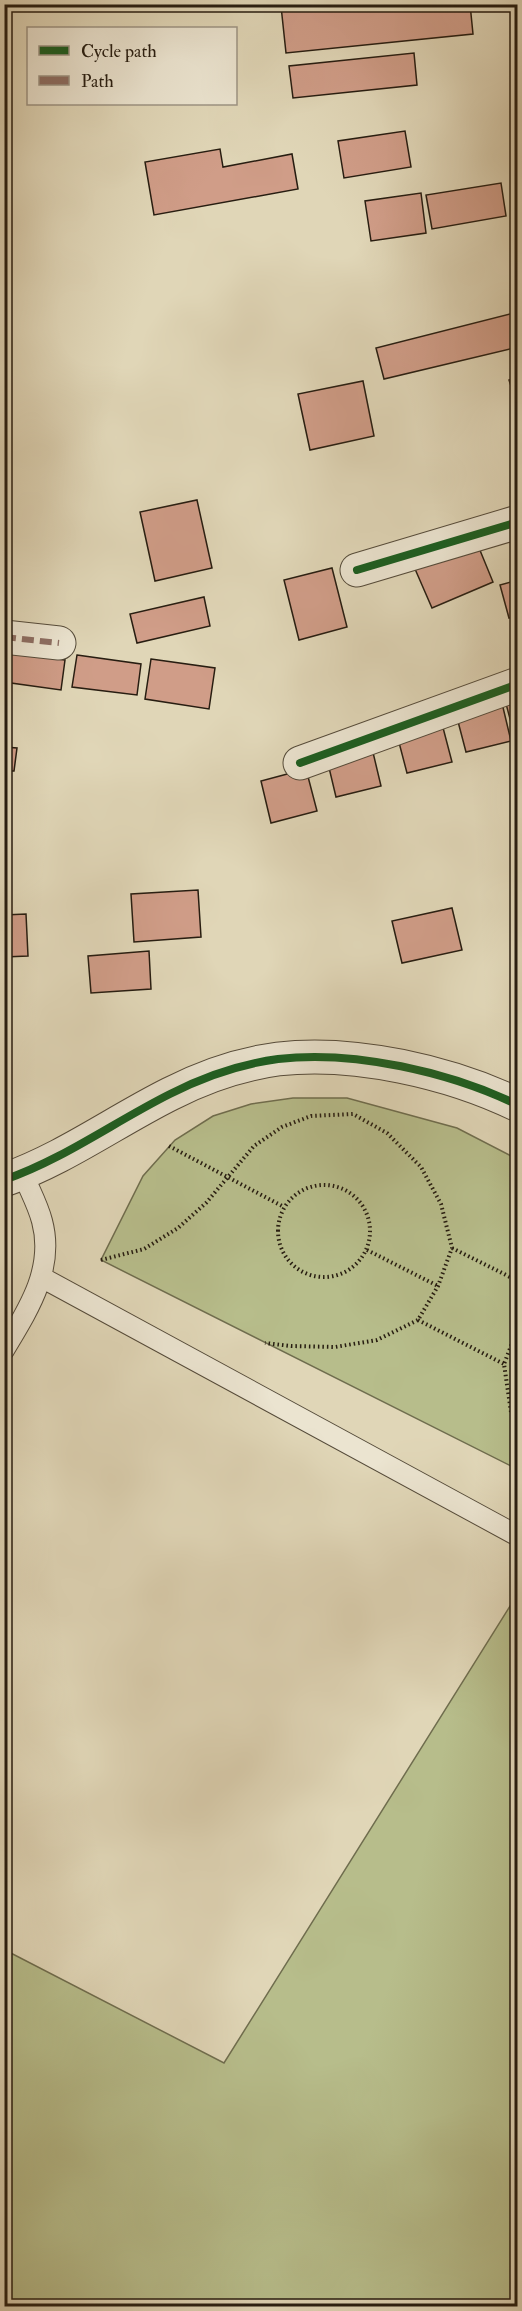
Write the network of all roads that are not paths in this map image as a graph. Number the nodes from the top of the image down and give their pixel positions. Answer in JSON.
{"nodes":[{"id":1,"x":518,"y":522,"type":"edge"},
{"id":2,"x":357,"y":570,"type":"dead end"},
{"id":3,"x":4,"y":637,"type":"edge"},
{"id":4,"x":59,"y":643,"type":"dead end"},
{"id":5,"x":518,"y":684,"type":"edge"},
{"id":6,"x":300,"y":763,"type":"dead end"},
{"id":7,"x":518,"y":1105,"type":"edge"},
{"id":8,"x":14,"y":1177,"type":"edge"},
{"id":9,"x":41,"y":1277,"type":"junction"},
{"id":10,"x":4,"y":1350,"type":"edge"},
{"id":11,"x":518,"y":1536,"type":"edge"}],
"edges":[{"from":1,"to":2,"type":"street"},
{"from":3,"to":4,"type":"street"},
{"from":5,"to":6,"type":"street"},
{"from":7,"to":8,"type":"street"},
{"from":8,"to":9,"type":"lane"},
{"from":9,"to":10,"type":"lane"},
{"from":9,"to":11,"type":"lane"}]}
